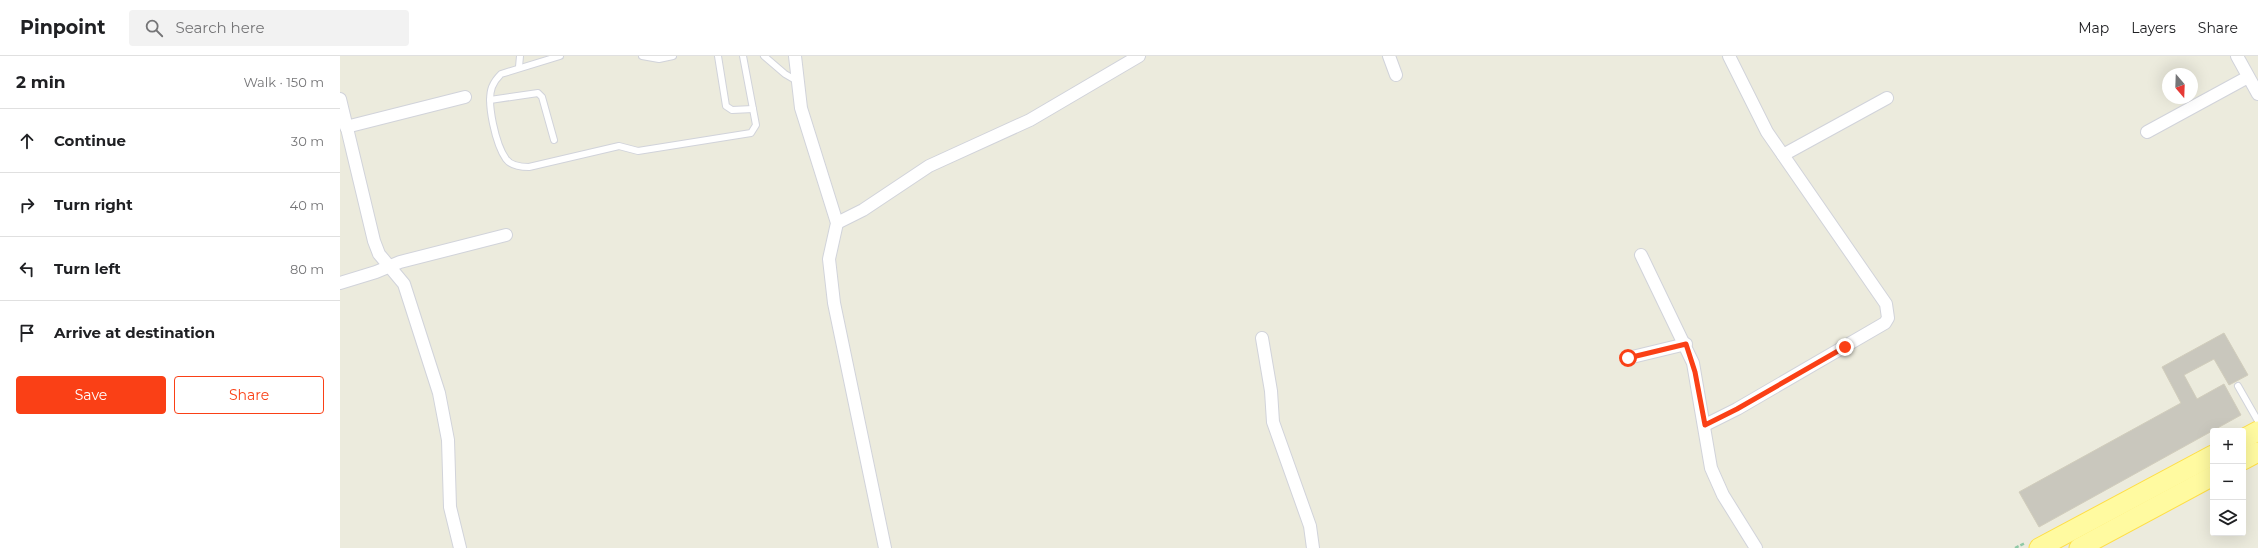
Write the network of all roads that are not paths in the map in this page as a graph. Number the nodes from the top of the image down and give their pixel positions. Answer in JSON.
{"nodes":[{"id":1,"x":520,"y":56,"type":"edge"},
{"id":2,"x":560,"y":56,"type":"edge"},
{"id":3,"x":642,"y":56,"type":"edge"},
{"id":4,"x":673,"y":56,"type":"edge"},
{"id":5,"x":718,"y":56,"type":"edge"},
{"id":6,"x":743,"y":56,"type":"edge"},
{"id":7,"x":764,"y":56,"type":"edge"},
{"id":8,"x":795,"y":56,"type":"edge"},
{"id":9,"x":1139,"y":56,"type":"edge"},
{"id":10,"x":1389,"y":56,"type":"edge"},
{"id":11,"x":1729,"y":56,"type":"edge"},
{"id":12,"x":2237,"y":56,"type":"edge"},
{"id":13,"x":548,"y":57,"type":"edge"},
{"id":14,"x":520,"y":67,"type":"junction"},
{"id":15,"x":1396,"y":75,"type":"dead end"},
{"id":16,"x":2248,"y":77,"type":"junction"},
{"id":17,"x":797,"y":80,"type":"junction"},
{"id":18,"x":2258,"y":94,"type":"edge"},
{"id":19,"x":465,"y":97,"type":"dead end"},
{"id":20,"x":1887,"y":98,"type":"dead end"},
{"id":21,"x":340,"y":99,"type":"edge"},
{"id":22,"x":490,"y":100,"type":"junction"},
{"id":23,"x":753,"y":109,"type":"junction"},
{"id":24,"x":346,"y":127,"type":"junction"},
{"id":25,"x":2147,"y":132,"type":"dead end"},
{"id":26,"x":554,"y":140,"type":"dead end"},
{"id":27,"x":1784,"y":156,"type":"junction"},
{"id":28,"x":837,"y":223,"type":"junction"},
{"id":29,"x":506,"y":235,"type":"dead end"},
{"id":30,"x":1641,"y":255,"type":"dead end"},
{"id":31,"x":388,"y":267,"type":"junction"},
{"id":32,"x":340,"y":283,"type":"edge"},
{"id":33,"x":1262,"y":338,"type":"dead end"},
{"id":34,"x":1686,"y":344,"type":"junction"},
{"id":35,"x":1628,"y":358,"type":"dead end"},
{"id":36,"x":2238,"y":386,"type":"dead end"},
{"id":37,"x":2258,"y":421,"type":"edge"},
{"id":38,"x":1705,"y":425,"type":"junction"},
{"id":39,"x":2258,"y":431,"type":"edge"},
{"id":40,"x":2246,"y":437,"type":"edge"},
{"id":41,"x":2210,"y":457,"type":"edge"},
{"id":42,"x":2210,"y":478,"type":"edge"},
{"id":43,"x":460,"y":548,"type":"edge"},
{"id":44,"x":885,"y":548,"type":"edge"},
{"id":45,"x":1313,"y":548,"type":"edge"},
{"id":46,"x":1756,"y":548,"type":"edge"},
{"id":47,"x":2039,"y":548,"type":"edge"},
{"id":48,"x":2079,"y":548,"type":"edge"}],
"edges":[{"from":1,"to":14,"type":"lane"},
{"from":2,"to":13,"type":"lane"},
{"from":3,"to":4,"type":"lane"},
{"from":5,"to":23,"type":"lane"},
{"from":6,"to":23,"type":"lane"},
{"from":7,"to":17,"type":"lane"},
{"from":8,"to":17,"type":"street"},
{"from":9,"to":28,"type":"street"},
{"from":10,"to":15,"type":"street"},
{"from":11,"to":27,"type":"street"},
{"from":12,"to":16,"type":"street"},
{"from":13,"to":14,"type":"lane"},
{"from":14,"to":22,"type":"lane"},
{"from":16,"to":18,"type":"street"},
{"from":16,"to":25,"type":"street"},
{"from":17,"to":28,"type":"street"},
{"from":19,"to":24,"type":"street"},
{"from":20,"to":27,"type":"street"},
{"from":21,"to":24,"type":"street"},
{"from":22,"to":23,"type":"lane"},
{"from":22,"to":26,"type":"lane"},
{"from":24,"to":31,"type":"street"},
{"from":27,"to":38,"type":"street"},
{"from":28,"to":44,"type":"street"},
{"from":29,"to":31,"type":"street"},
{"from":30,"to":34,"type":"street"},
{"from":31,"to":32,"type":"street"},
{"from":31,"to":43,"type":"street"},
{"from":33,"to":45,"type":"street"},
{"from":34,"to":35,"type":"street"},
{"from":34,"to":38,"type":"street"},
{"from":36,"to":37,"type":"lane"},
{"from":38,"to":46,"type":"street"},
{"from":39,"to":40,"type":"main road"},
{"from":41,"to":47,"type":"main road"},
{"from":42,"to":48,"type":"main road"}]}
